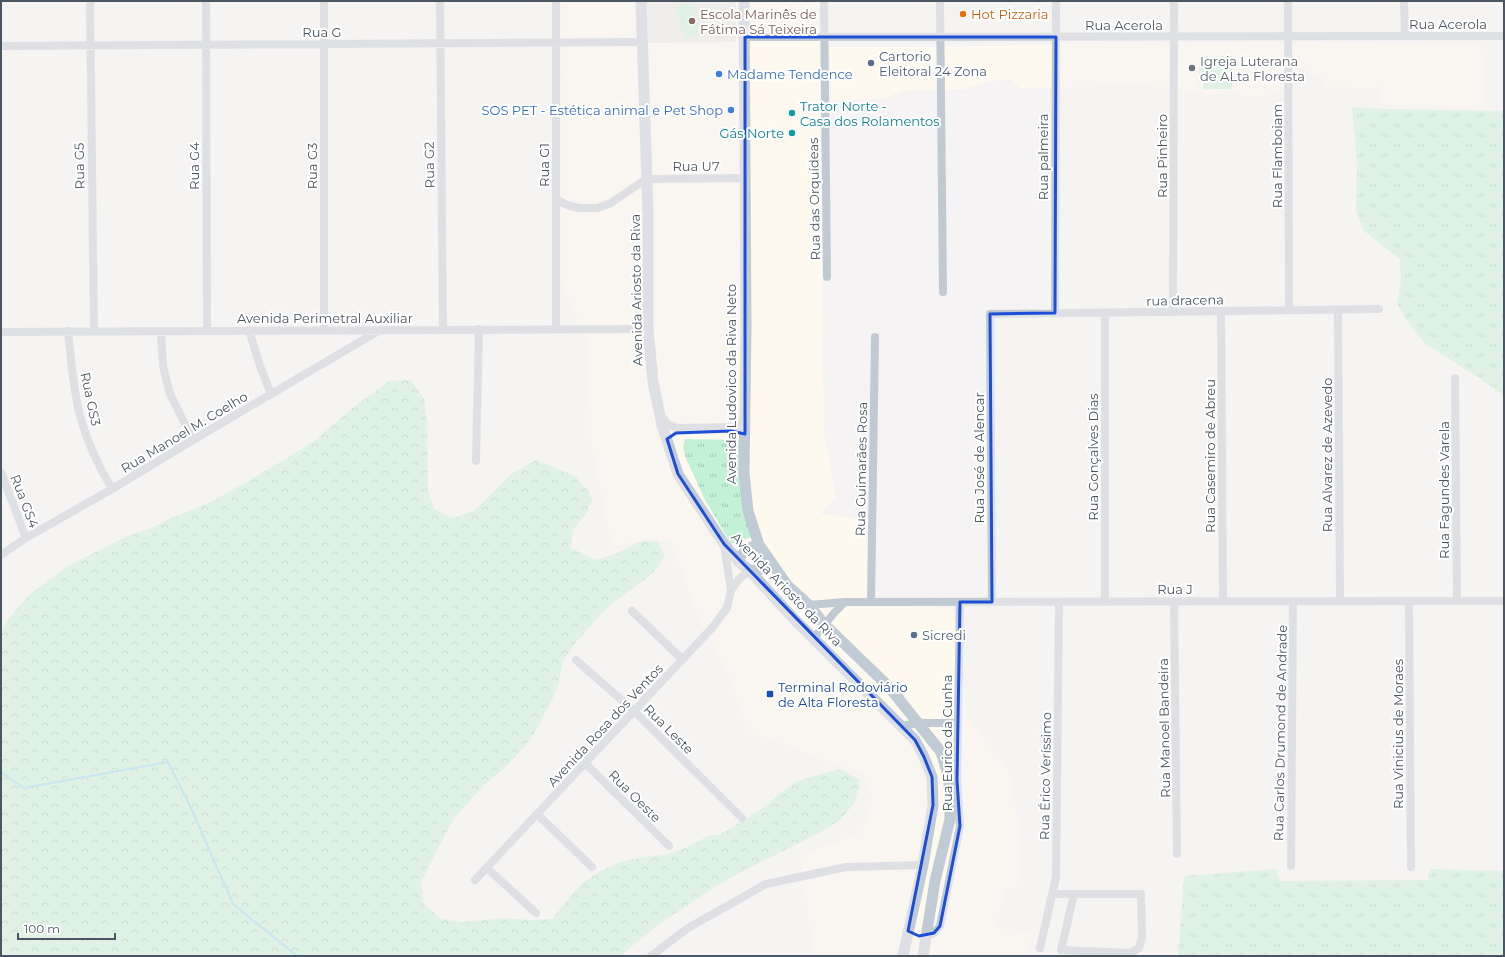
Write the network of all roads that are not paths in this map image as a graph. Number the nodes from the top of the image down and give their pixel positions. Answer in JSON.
{"nodes":[{"id":1,"x":90,"y":1,"type":"edge"},
{"id":2,"x":206,"y":1,"type":"edge"},
{"id":3,"x":324,"y":1,"type":"edge"},
{"id":4,"x":440,"y":1,"type":"edge"},
{"id":5,"x":556,"y":1,"type":"edge"},
{"id":6,"x":641,"y":1,"type":"edge"},
{"id":7,"x":744,"y":1,"type":"edge"},
{"id":8,"x":824,"y":1,"type":"edge"},
{"id":9,"x":940,"y":1,"type":"edge"},
{"id":10,"x":1056,"y":1,"type":"edge"},
{"id":11,"x":1174,"y":1,"type":"edge"},
{"id":12,"x":1288,"y":1,"type":"edge"},
{"id":13,"x":1404,"y":1,"type":"edge"},
{"id":14,"x":1175,"y":36,"type":"junction"},
{"id":15,"x":1289,"y":36,"type":"junction"},
{"id":16,"x":1405,"y":36,"type":"junction"},
{"id":17,"x":1504,"y":36,"type":"edge"},
{"id":18,"x":744,"y":37,"type":"junction"},
{"id":19,"x":824,"y":37,"type":"junction"},
{"id":20,"x":940,"y":37,"type":"junction"},
{"id":21,"x":1056,"y":37,"type":"junction"},
{"id":22,"x":642,"y":42,"type":"junction"},
{"id":23,"x":440,"y":43,"type":"junction"},
{"id":24,"x":556,"y":43,"type":"junction"},
{"id":25,"x":324,"y":44,"type":"junction"},
{"id":26,"x":90,"y":45,"type":"junction"},
{"id":27,"x":206,"y":45,"type":"junction"},
{"id":28,"x":1,"y":46,"type":"edge"},
{"id":29,"x":646,"y":178,"type":"junction"},
{"id":30,"x":746,"y":178,"type":"junction"},
{"id":31,"x":556,"y":199,"type":"junction"},
{"id":32,"x":827,"y":277,"type":"dead end"},
{"id":33,"x":943,"y":292,"type":"dead end"},
{"id":34,"x":1380,"y":309,"type":"dead end"},
{"id":35,"x":1289,"y":310,"type":"junction"},
{"id":36,"x":1338,"y":310,"type":"junction"},
{"id":37,"x":1222,"y":311,"type":"junction"},
{"id":38,"x":1173,"y":312,"type":"junction"},
{"id":39,"x":1055,"y":313,"type":"junction"},
{"id":40,"x":1105,"y":313,"type":"junction"},
{"id":41,"x":990,"y":314,"type":"joint"},
{"id":42,"x":478,"y":329,"type":"junction"},
{"id":43,"x":556,"y":329,"type":"junction"},
{"id":44,"x":648,"y":329,"type":"junction"},
{"id":45,"x":249,"y":330,"type":"junction"},
{"id":46,"x":324,"y":330,"type":"junction"},
{"id":47,"x":380,"y":330,"type":"junction"},
{"id":48,"x":443,"y":330,"type":"junction"},
{"id":49,"x":68,"y":331,"type":"junction"},
{"id":50,"x":94,"y":331,"type":"junction"},
{"id":51,"x":161,"y":331,"type":"junction"},
{"id":52,"x":207,"y":331,"type":"junction"},
{"id":53,"x":1,"y":332,"type":"edge"},
{"id":54,"x":875,"y":337,"type":"dead end"},
{"id":55,"x":1455,"y":378,"type":"dead end"},
{"id":56,"x":271,"y":394,"type":"junction"},
{"id":57,"x":659,"y":411,"type":"junction"},
{"id":58,"x":744,"y":421,"type":"junction"},
{"id":59,"x":676,"y":430,"type":"junction"},
{"id":60,"x":705,"y":430,"type":"junction"},
{"id":61,"x":744,"y":438,"type":"junction"},
{"id":62,"x":667,"y":439,"type":"junction"},
{"id":63,"x":193,"y":440,"type":"junction"},
{"id":64,"x":476,"y":461,"type":"dead end"},
{"id":65,"x":1,"y":472,"type":"edge"},
{"id":66,"x":112,"y":489,"type":"junction"},
{"id":67,"x":26,"y":538,"type":"junction"},
{"id":68,"x":724,"y":544,"type":"junction"},
{"id":69,"x":759,"y":545,"type":"junction"},
{"id":70,"x":1,"y":555,"type":"edge"},
{"id":71,"x":738,"y":561,"type":"junction"},
{"id":72,"x":771,"y":563,"type":"junction"},
{"id":73,"x":750,"y":571,"type":"junction"},
{"id":74,"x":740,"y":578,"type":"junction"},
{"id":75,"x":731,"y":590,"type":"junction"},
{"id":76,"x":1174,"y":601,"type":"junction"},
{"id":77,"x":1223,"y":601,"type":"junction"},
{"id":78,"x":1293,"y":601,"type":"junction"},
{"id":79,"x":1340,"y":601,"type":"junction"},
{"id":80,"x":1409,"y":601,"type":"junction"},
{"id":81,"x":1457,"y":601,"type":"junction"},
{"id":82,"x":1504,"y":601,"type":"edge"},
{"id":83,"x":845,"y":602,"type":"junction"},
{"id":84,"x":870,"y":602,"type":"junction"},
{"id":85,"x":960,"y":602,"type":"junction"},
{"id":86,"x":992,"y":602,"type":"junction"},
{"id":87,"x":1059,"y":602,"type":"junction"},
{"id":88,"x":1106,"y":602,"type":"junction"},
{"id":89,"x":809,"y":604,"type":"junction"},
{"id":90,"x":632,"y":611,"type":"dead end"},
{"id":91,"x":824,"y":624,"type":"junction"},
{"id":92,"x":814,"y":638,"type":"junction"},
{"id":93,"x":682,"y":659,"type":"junction"},
{"id":94,"x":576,"y":660,"type":"dead end"},
{"id":95,"x":634,"y":711,"type":"junction"},
{"id":96,"x":918,"y":723,"type":"junction"},
{"id":97,"x":958,"y":723,"type":"junction"},
{"id":98,"x":901,"y":726,"type":"junction"},
{"id":99,"x":585,"y":763,"type":"junction"},
{"id":100,"x":953,"y":779,"type":"junction"},
{"id":101,"x":537,"y":814,"type":"junction"},
{"id":102,"x":742,"y":818,"type":"dead end"},
{"id":103,"x":669,"y":846,"type":"dead end"},
{"id":104,"x":1177,"y":854,"type":"dead end"},
{"id":105,"x":923,"y":865,"type":"junction"},
{"id":106,"x":1290,"y":866,"type":"dead end"},
{"id":107,"x":592,"y":867,"type":"dead end"},
{"id":108,"x":487,"y":868,"type":"junction"},
{"id":109,"x":1411,"y":868,"type":"dead end"},
{"id":110,"x":475,"y":880,"type":"dead end"},
{"id":111,"x":936,"y":881,"type":"junction"},
{"id":112,"x":949,"y":882,"type":"junction"},
{"id":113,"x":1053,"y":894,"type":"junction"},
{"id":114,"x":1074,"y":894,"type":"junction"},
{"id":115,"x":536,"y":913,"type":"dead end"},
{"id":116,"x":908,"y":931,"type":"junction"},
{"id":117,"x":926,"y":935,"type":"junction"},
{"id":118,"x":1040,"y":948,"type":"dead end"},
{"id":119,"x":651,"y":956,"type":"edge"},
{"id":120,"x":903,"y":956,"type":"edge"},
{"id":121,"x":922,"y":956,"type":"edge"}],
"edges":[{"from":1,"to":26,"type":"street","name":"Rua G5"},
{"from":2,"to":27,"type":"street","name":"Rua G4"},
{"from":3,"to":25,"type":"street","name":"Rua G3"},
{"from":4,"to":23,"type":"street","name":"Rua G2"},
{"from":5,"to":24,"type":"street","name":"Rua G1"},
{"from":6,"to":22,"type":"street","name":"Avenida Ariosto da Riva"},
{"from":7,"to":18,"type":"street","name":"Avenida Ludovico da Riva Neto"},
{"from":8,"to":19,"type":"street","name":"Rua das Orquídeas"},
{"from":9,"to":20,"type":"street"},
{"from":10,"to":21,"type":"street","name":"Rua palmeira"},
{"from":11,"to":14,"type":"street","name":"Rua Pinheiro"},
{"from":12,"to":15,"type":"street","name":"Rua Flamboiam"},
{"from":13,"to":16,"type":"street"},
{"from":14,"to":15,"type":"street","name":"Rua Acerola"},
{"from":14,"to":21,"type":"street","name":"Rua Acerola"},
{"from":14,"to":38,"type":"street","name":"Rua Pinheiro"},
{"from":15,"to":16,"type":"street","name":"Rua Acerola"},
{"from":15,"to":35,"type":"street","name":"Rua Flamboiam"},
{"from":16,"to":17,"type":"street","name":"Rua Acerola"},
{"from":18,"to":19,"type":"street","name":"Rua Acerola"},
{"from":18,"to":30,"type":"street","name":"Avenida Ludovico da Riva Neto"},
{"from":19,"to":20,"type":"street","name":"Rua Acerola"},
{"from":19,"to":32,"type":"street","name":"Rua das Orquídeas"},
{"from":20,"to":21,"type":"street","name":"Rua Acerola"},
{"from":20,"to":33,"type":"street"},
{"from":21,"to":39,"type":"street","name":"Rua palmeira"},
{"from":22,"to":24,"type":"street","name":"Rua G"},
{"from":22,"to":29,"type":"street","name":"Avenida Ariosto da Riva"},
{"from":23,"to":24,"type":"street","name":"Rua G"},
{"from":23,"to":25,"type":"street","name":"Rua G"},
{"from":23,"to":48,"type":"street","name":"Rua G2"},
{"from":24,"to":31,"type":"street","name":"Rua G1"},
{"from":25,"to":27,"type":"street","name":"Rua G"},
{"from":25,"to":46,"type":"street","name":"Rua G3"},
{"from":26,"to":27,"type":"street","name":"Rua G"},
{"from":26,"to":28,"type":"street","name":"Rua G"},
{"from":26,"to":50,"type":"street","name":"Rua G5"},
{"from":27,"to":52,"type":"street","name":"Rua G4"},
{"from":29,"to":30,"type":"street","name":"Rua U7"},
{"from":29,"to":31,"type":"street"},
{"from":29,"to":44,"type":"street","name":"Avenida Ariosto da Riva"},
{"from":30,"to":58,"type":"street","name":"Avenida Ludovico da Riva Neto"},
{"from":31,"to":43,"type":"street","name":"Rua G1"},
{"from":34,"to":36,"type":"street","name":"rua dracena"},
{"from":35,"to":36,"type":"street","name":"rua dracena"},
{"from":35,"to":37,"type":"street","name":"rua dracena"},
{"from":36,"to":79,"type":"street","name":"Rua Alvarez de Azevedo"},
{"from":37,"to":38,"type":"street","name":"rua dracena"},
{"from":37,"to":77,"type":"street","name":"Rua Casemiro de Abreu"},
{"from":38,"to":40,"type":"street","name":"rua dracena"},
{"from":39,"to":40,"type":"street","name":"rua dracena"},
{"from":39,"to":41,"type":"street","name":"rua dracena"},
{"from":40,"to":88,"type":"street","name":"Rua Gonçalves Dias"},
{"from":41,"to":86,"type":"street","name":"Rua José de Alencar"},
{"from":42,"to":43,"type":"street","name":"Avenida Perimetral Auxiliar"},
{"from":42,"to":48,"type":"street","name":"Avenida Perimetral Auxiliar"},
{"from":42,"to":64,"type":"street"},
{"from":43,"to":44,"type":"street","name":"Avenida Perimetral Auxiliar"},
{"from":44,"to":57,"type":"street","name":"Avenida Ariosto da Riva"},
{"from":45,"to":46,"type":"street","name":"Avenida Perimetral Auxiliar"},
{"from":45,"to":52,"type":"street","name":"Avenida Perimetral Auxiliar"},
{"from":45,"to":56,"type":"street"},
{"from":46,"to":47,"type":"street","name":"Avenida Perimetral Auxiliar"},
{"from":47,"to":48,"type":"street","name":"Avenida Perimetral Auxiliar"},
{"from":47,"to":56,"type":"street","name":"Rua Manoel M. Coelho"},
{"from":49,"to":50,"type":"street","name":"Avenida Perimetral Auxiliar"},
{"from":49,"to":53,"type":"street","name":"Avenida Perimetral Auxiliar"},
{"from":49,"to":66,"type":"street","name":"Rua GS3"},
{"from":50,"to":51,"type":"street","name":"Avenida Perimetral Auxiliar"},
{"from":51,"to":52,"type":"street","name":"Avenida Perimetral Auxiliar"},
{"from":51,"to":63,"type":"street"},
{"from":54,"to":84,"type":"street","name":"Rua Guimarães Rosa"},
{"from":55,"to":81,"type":"street","name":"Rua Fagundes Varela"},
{"from":56,"to":63,"type":"street","name":"Rua Manoel M. Coelho"},
{"from":57,"to":59,"type":"street"},
{"from":57,"to":62,"type":"street","name":"Avenida Ariosto da Riva"},
{"from":58,"to":60,"type":"street"},
{"from":58,"to":61,"type":"street","name":"Avenida Ludovico da Riva Neto"},
{"from":59,"to":60,"type":"street"},
{"from":59,"to":62,"type":"street"},
{"from":60,"to":61,"type":"street"},
{"from":61,"to":69,"type":"street","name":"Avenida Ludovico da Riva Neto"},
{"from":62,"to":68,"type":"street","name":"Avenida Ariosto da Riva"},
{"from":63,"to":66,"type":"street","name":"Rua Manoel M. Coelho"},
{"from":65,"to":67,"type":"street","name":"Rua GS4"},
{"from":66,"to":67,"type":"street","name":"Rua Manoel M. Coelho"},
{"from":67,"to":70,"type":"street","name":"Rua Manoel M. Coelho"},
{"from":68,"to":71,"type":"street","name":"Avenida Ariosto da Riva"},
{"from":68,"to":75,"type":"street"},
{"from":69,"to":71,"type":"street"},
{"from":69,"to":72,"type":"street","name":"Avenida Ludovico da Riva Neto"},
{"from":71,"to":73,"type":"street","name":"Avenida Ariosto da Riva"},
{"from":71,"to":74,"type":"street"},
{"from":72,"to":73,"type":"street"},
{"from":72,"to":89,"type":"street","name":"Avenida Ludovico da Riva Neto"},
{"from":73,"to":74,"type":"street","name":"Avenida Rosa dos Ventos"},
{"from":73,"to":92,"type":"street","name":"Avenida Ariosto da Riva"},
{"from":74,"to":75,"type":"street","name":"Avenida Rosa dos Ventos"},
{"from":75,"to":93,"type":"street","name":"Avenida Rosa dos Ventos"},
{"from":76,"to":77,"type":"street","name":"Rua J"},
{"from":76,"to":88,"type":"street","name":"Rua J"},
{"from":76,"to":104,"type":"street","name":"Rua Manoel Bandeira"},
{"from":77,"to":78,"type":"street","name":"Rua J"},
{"from":78,"to":79,"type":"street","name":"Rua J"},
{"from":78,"to":106,"type":"street","name":"Rua Carlos Drumond de Andrade"},
{"from":79,"to":80,"type":"street","name":"Rua J"},
{"from":80,"to":81,"type":"street","name":"Rua J"},
{"from":80,"to":109,"type":"street","name":"Rua Vinicius de Moraes"},
{"from":81,"to":82,"type":"street","name":"Rua J"},
{"from":83,"to":84,"type":"street","name":"Rua J"},
{"from":83,"to":89,"type":"street","name":"Rua J"},
{"from":83,"to":91,"type":"street"},
{"from":84,"to":85,"type":"street","name":"Rua J"},
{"from":85,"to":86,"type":"street","name":"Rua J"},
{"from":85,"to":97,"type":"street","name":"Rua Eurico da Cunha"},
{"from":86,"to":87,"type":"street","name":"Rua J"},
{"from":87,"to":88,"type":"street","name":"Rua J"},
{"from":87,"to":113,"type":"street","name":"Rua Érico Veríssimo"},
{"from":89,"to":91,"type":"street","name":"Avenida Ludovico da Riva Neto"},
{"from":90,"to":93,"type":"street"},
{"from":91,"to":92,"type":"street"},
{"from":91,"to":96,"type":"street","name":"Avenida Ludovico da Riva Neto"},
{"from":92,"to":98,"type":"street","name":"Avenida Ariosto da Riva"},
{"from":93,"to":95,"type":"street","name":"Avenida Rosa dos Ventos"},
{"from":94,"to":95,"type":"street","name":"Rua Leste"},
{"from":95,"to":99,"type":"street","name":"Avenida Rosa dos Ventos"},
{"from":95,"to":102,"type":"street","name":"Rua Leste"},
{"from":96,"to":97,"type":"street"},
{"from":96,"to":98,"type":"street"},
{"from":96,"to":100,"type":"street","name":"Avenida Ludovico da Riva Neto"},
{"from":97,"to":100,"type":"street","name":"Rua Eurico da Cunha"},
{"from":98,"to":105,"type":"street","name":"Avenida Ariosto da Riva"},
{"from":99,"to":101,"type":"street","name":"Avenida Rosa dos Ventos"},
{"from":99,"to":103,"type":"street","name":"Rua Oeste"},
{"from":100,"to":111,"type":"street","name":"Avenida Ludovico da Riva Neto"},
{"from":100,"to":112,"type":"street","name":"Rua Eurico da Cunha"},
{"from":101,"to":107,"type":"street"},
{"from":101,"to":108,"type":"street","name":"Avenida Rosa dos Ventos"},
{"from":105,"to":116,"type":"street","name":"Avenida Ariosto da Riva"},
{"from":105,"to":119,"type":"street"},
{"from":108,"to":110,"type":"street","name":"Avenida Rosa dos Ventos"},
{"from":108,"to":115,"type":"street"},
{"from":111,"to":112,"type":"street"},
{"from":111,"to":117,"type":"street","name":"Avenida Ludovico da Riva Neto"},
{"from":112,"to":117,"type":"street","name":"Rua Eurico da Cunha"},
{"from":113,"to":114,"type":"street"},
{"from":113,"to":118,"type":"street","name":"Rua Érico Veríssimo"},
{"from":114,"to":114,"type":"street"},
{"from":116,"to":117,"type":"street"},
{"from":116,"to":120,"type":"street","name":"Avenida Ariosto da Riva"},
{"from":117,"to":121,"type":"street","name":"Avenida Ludovico da Riva Neto"}]}
